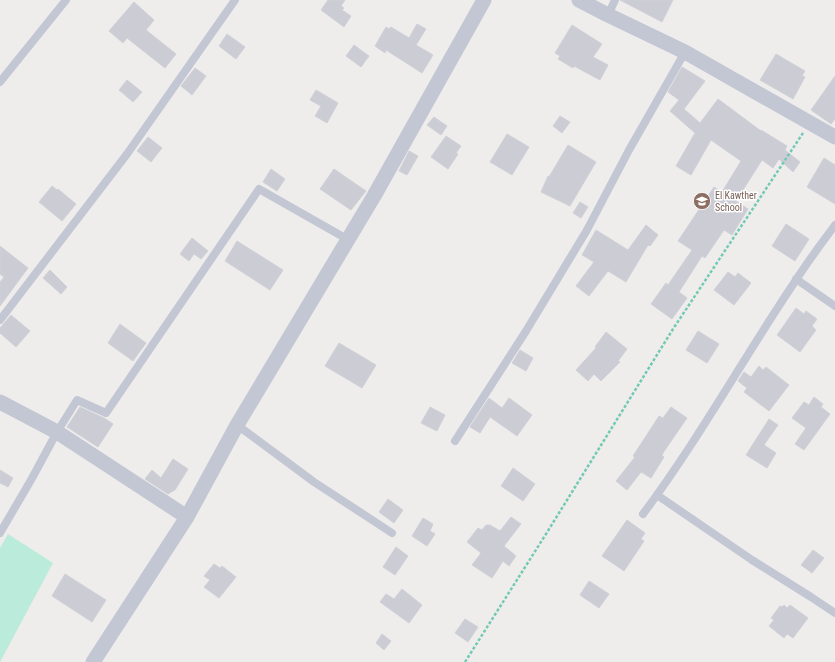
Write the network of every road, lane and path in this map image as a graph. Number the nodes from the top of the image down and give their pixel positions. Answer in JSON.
{"nodes":[{"id":1,"x":66,"y":0,"type":"edge"},
{"id":2,"x":235,"y":0,"type":"edge"},
{"id":3,"x":484,"y":0,"type":"edge"},
{"id":4,"x":579,"y":0,"type":"edge"},
{"id":5,"x":615,"y":0,"type":"edge"},
{"id":6,"x":608,"y":15,"type":"junction"},
{"id":7,"x":685,"y":52,"type":"junction"},
{"id":8,"x":0,"y":82,"type":"edge"},
{"id":9,"x":810,"y":123,"type":"junction"},
{"id":10,"x":835,"y":137,"type":"edge"},
{"id":11,"x":835,"y":225,"type":"edge"},
{"id":12,"x":347,"y":239,"type":"junction"},
{"id":13,"x":796,"y":279,"type":"junction"},
{"id":14,"x":835,"y":306,"type":"edge"},
{"id":15,"x":0,"y":320,"type":"edge"},
{"id":16,"x":0,"y":402,"type":"edge"},
{"id":17,"x":237,"y":425,"type":"junction"},
{"id":18,"x":57,"y":432,"type":"junction"},
{"id":19,"x":455,"y":441,"type":"dead end"},
{"id":20,"x":657,"y":495,"type":"junction"},
{"id":21,"x":643,"y":514,"type":"dead end"},
{"id":22,"x":187,"y":517,"type":"junction"},
{"id":23,"x":0,"y":533,"type":"edge"},
{"id":24,"x":392,"y":533,"type":"dead end"},
{"id":25,"x":835,"y":613,"type":"edge"},
{"id":26,"x":93,"y":662,"type":"edge"},
{"id":27,"x":465,"y":662,"type":"edge"}],
"edges":[{"from":1,"to":8,"type":"lane"},
{"from":2,"to":15,"type":"lane"},
{"from":3,"to":12,"type":"street"},
{"from":4,"to":6,"type":"street"},
{"from":5,"to":6,"type":"lane"},
{"from":6,"to":7,"type":"street"},
{"from":7,"to":9,"type":"street"},
{"from":7,"to":19,"type":"lane"},
{"from":9,"to":10,"type":"street"},
{"from":9,"to":27,"type":"path"},
{"from":11,"to":13,"type":"lane"},
{"from":12,"to":17,"type":"street"},
{"from":12,"to":18,"type":"lane"},
{"from":13,"to":14,"type":"lane"},
{"from":13,"to":20,"type":"lane"},
{"from":16,"to":18,"type":"street"},
{"from":17,"to":22,"type":"street"},
{"from":17,"to":24,"type":"lane"},
{"from":18,"to":22,"type":"street"},
{"from":18,"to":23,"type":"lane"},
{"from":20,"to":21,"type":"lane"},
{"from":20,"to":25,"type":"lane"},
{"from":22,"to":26,"type":"street"}]}
